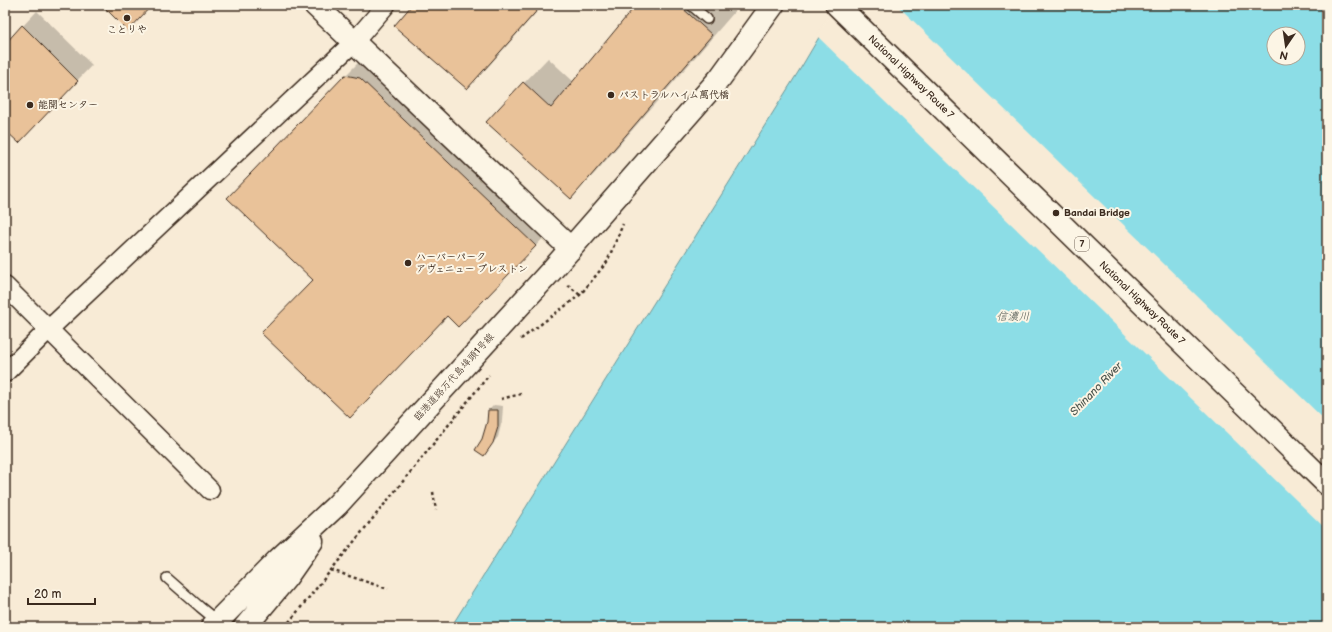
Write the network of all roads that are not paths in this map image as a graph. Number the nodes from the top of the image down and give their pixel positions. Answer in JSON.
{"nodes":[{"id":1,"x":315,"y":5,"type":"edge"},
{"id":2,"x":386,"y":5,"type":"edge"},
{"id":3,"x":691,"y":5,"type":"edge"},
{"id":4,"x":773,"y":5,"type":"edge"},
{"id":5,"x":837,"y":5,"type":"edge"},
{"id":6,"x":707,"y":19,"type":"dead end"},
{"id":7,"x":354,"y":42,"type":"junction"},
{"id":8,"x":571,"y":249,"type":"junction"},
{"id":9,"x":5,"y":286,"type":"edge"},
{"id":10,"x":49,"y":329,"type":"junction"},
{"id":11,"x":5,"y":373,"type":"edge"},
{"id":12,"x":1327,"y":484,"type":"edge"},
{"id":13,"x":210,"y":490,"type":"dead end"},
{"id":14,"x":337,"y":505,"type":"junction"},
{"id":15,"x":167,"y":578,"type":"dead end"},
{"id":16,"x":214,"y":624,"type":"edge"},
{"id":17,"x":245,"y":627,"type":"edge"}],
"edges":[{"from":1,"to":7,"type":"main road"},
{"from":2,"to":7,"type":"street"},
{"from":3,"to":6,"type":"lane"},
{"from":4,"to":8,"type":"main road","name":"臨港道路万代島埠頭1号線"},
{"from":5,"to":12,"type":"main road","name":"National Highway Route 7","number":"7"},
{"from":7,"to":8,"type":"main road"},
{"from":7,"to":10,"type":"street"},
{"from":8,"to":14,"type":"main road","name":"臨港道路万代島埠頭1号線"},
{"from":9,"to":10,"type":"street"},
{"from":10,"to":11,"type":"street"},
{"from":10,"to":13,"type":"street"},
{"from":14,"to":16,"type":"main road","name":"臨港道路万代島埠頭1号線"},
{"from":14,"to":17,"type":"main road","name":"臨港道路万代島埠頭1号線"},
{"from":15,"to":16,"type":"lane"}]}
